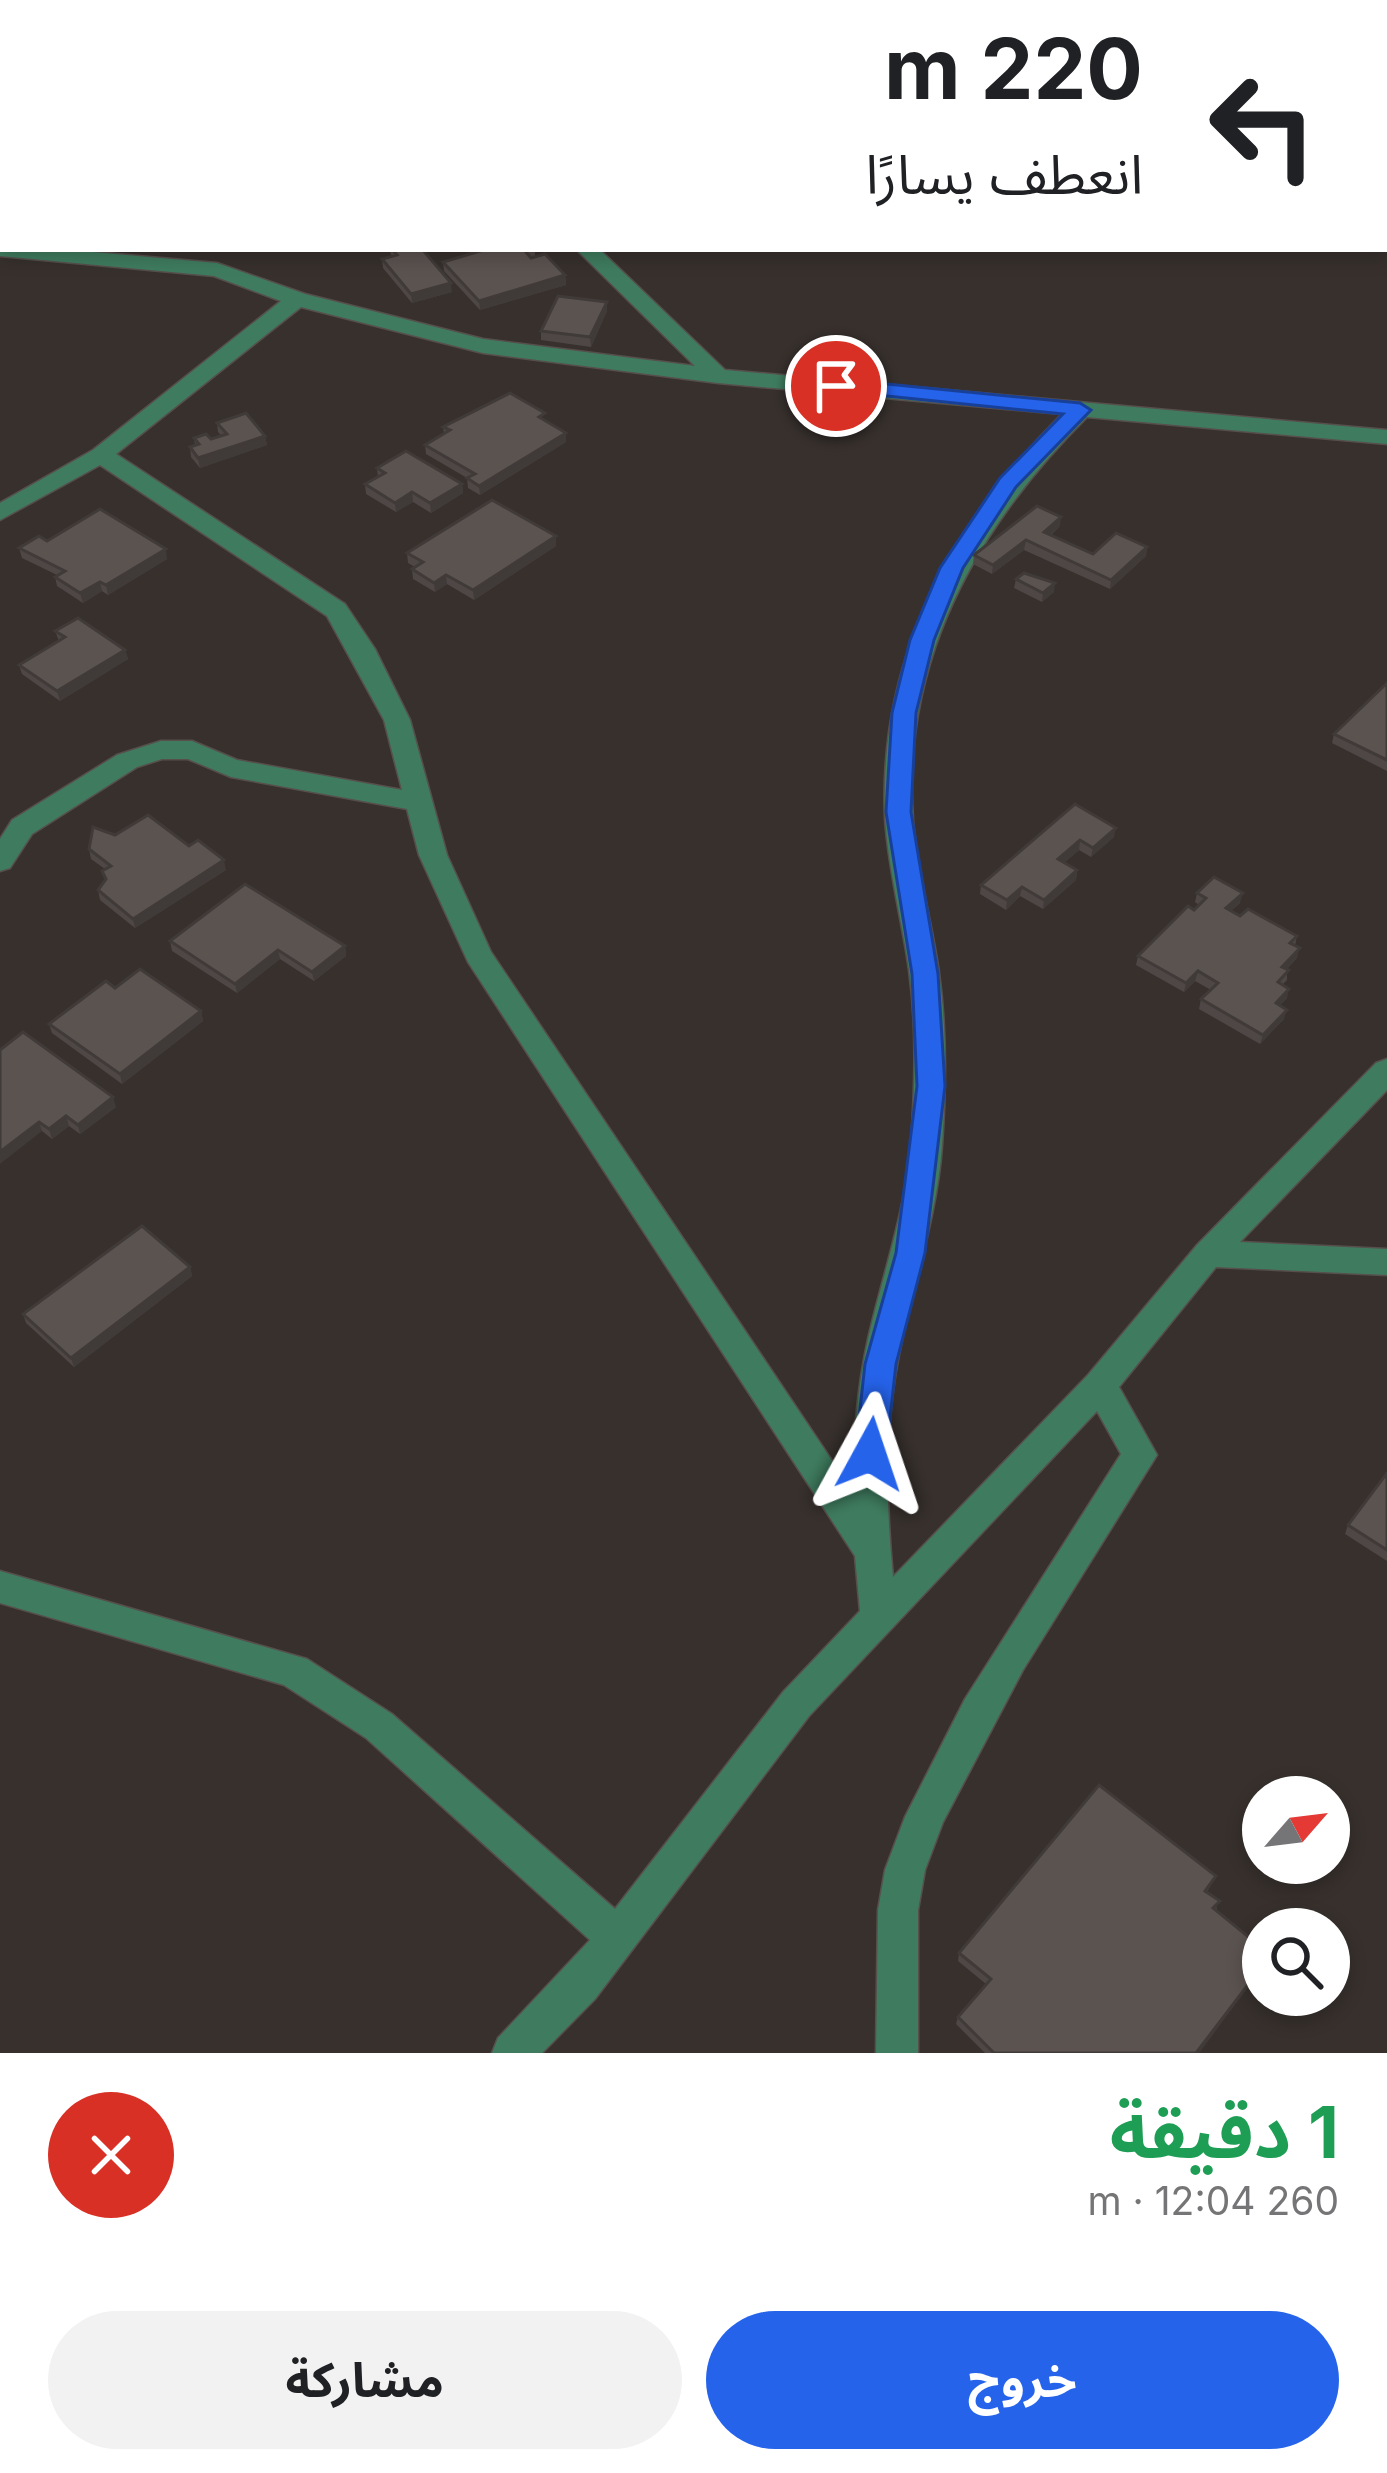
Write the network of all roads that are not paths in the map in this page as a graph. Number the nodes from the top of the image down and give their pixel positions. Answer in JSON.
{"nodes":[{"id":1,"x":22,"y":252,"type":"edge"},
{"id":2,"x":590,"y":252,"type":"edge"},
{"id":3,"x":296,"y":299,"type":"junction"},
{"id":4,"x":718,"y":376,"type":"junction"},
{"id":5,"x":1080,"y":410,"type":"junction"},
{"id":6,"x":1387,"y":437,"type":"edge"},
{"id":7,"x":100,"y":455,"type":"junction"},
{"id":8,"x":0,"y":513,"type":"edge"},
{"id":9,"x":418,"y":802,"type":"junction"},
{"id":10,"x":0,"y":861,"type":"edge"},
{"id":11,"x":1387,"y":1071,"type":"edge"},
{"id":12,"x":1208,"y":1254,"type":"junction"},
{"id":13,"x":1387,"y":1262,"type":"edge"},
{"id":14,"x":1100,"y":1385,"type":"junction"},
{"id":15,"x":871,"y":1550,"type":"junction"},
{"id":16,"x":0,"y":1587,"type":"edge"},
{"id":17,"x":880,"y":1617,"type":"junction"},
{"id":18,"x":617,"y":1938,"type":"junction"},
{"id":19,"x":513,"y":2053,"type":"edge"},
{"id":20,"x":896,"y":2053,"type":"edge"}],
"edges":[{"from":1,"to":3,"type":"street"},
{"from":2,"to":4,"type":"street"},
{"from":3,"to":4,"type":"street"},
{"from":3,"to":7,"type":"street"},
{"from":4,"to":5,"type":"street"},
{"from":5,"to":6,"type":"street"},
{"from":5,"to":15,"type":"street"},
{"from":7,"to":8,"type":"street"},
{"from":7,"to":9,"type":"street"},
{"from":9,"to":10,"type":"street"},
{"from":9,"to":15,"type":"street"},
{"from":11,"to":12,"type":"street"},
{"from":12,"to":13,"type":"street"},
{"from":12,"to":14,"type":"street"},
{"from":14,"to":17,"type":"street"},
{"from":14,"to":20,"type":"street"},
{"from":15,"to":17,"type":"street"},
{"from":16,"to":18,"type":"street"},
{"from":17,"to":18,"type":"street"},
{"from":18,"to":19,"type":"street"}]}
